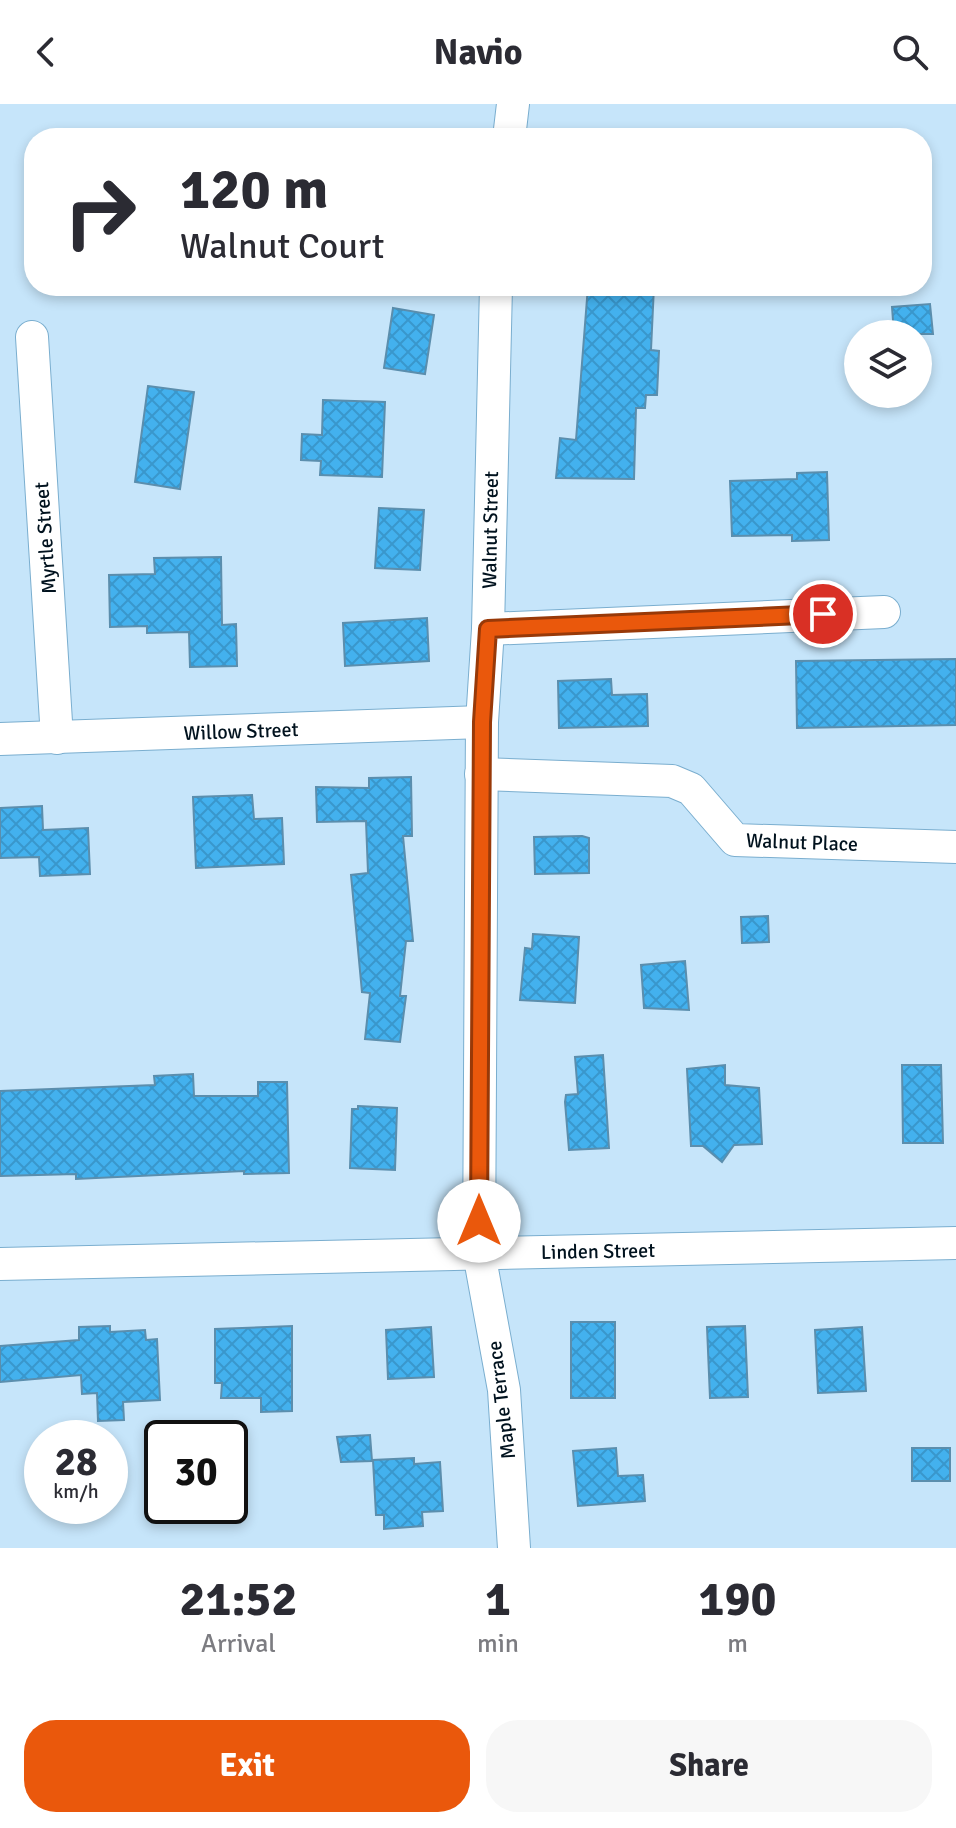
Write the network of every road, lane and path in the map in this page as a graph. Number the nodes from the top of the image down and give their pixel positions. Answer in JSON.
{"nodes":[{"id":1,"x":513,"y":104,"type":"edge"},
{"id":2,"x":510,"y":128,"type":"edge"},
{"id":3,"x":496,"y":296,"type":"edge"},
{"id":4,"x":32,"y":337,"type":"dead end"},
{"id":5,"x":884,"y":612,"type":"dead end"},
{"id":6,"x":488,"y":629,"type":"junction"},
{"id":7,"x":482,"y":722,"type":"junction"},
{"id":8,"x":57,"y":738,"type":"junction"},
{"id":9,"x":0,"y":739,"type":"edge"},
{"id":10,"x":481,"y":774,"type":"junction"},
{"id":11,"x":956,"y":847,"type":"edge"},
{"id":12,"x":956,"y":1243,"type":"edge"},
{"id":13,"x":479,"y":1253,"type":"junction"},
{"id":14,"x":0,"y":1264,"type":"edge"},
{"id":15,"x":514,"y":1548,"type":"edge"}],
"edges":[{"from":1,"to":2,"type":"street"},
{"from":3,"to":6,"type":"street","name":"Walnut Street"},
{"from":4,"to":8,"type":"street","name":"Myrtle Street"},
{"from":5,"to":6,"type":"street"},
{"from":6,"to":7,"type":"street","name":"Walnut Street"},
{"from":7,"to":8,"type":"street","name":"Willow Street"},
{"from":7,"to":10,"type":"street","name":"Walnut Street"},
{"from":8,"to":9,"type":"street","name":"Willow Street"},
{"from":10,"to":11,"type":"street","name":"Walnut Place"},
{"from":10,"to":13,"type":"street","name":"Walnut Street"},
{"from":12,"to":13,"type":"street","name":"Linden Street"},
{"from":13,"to":14,"type":"street","name":"Linden Street"},
{"from":13,"to":15,"type":"street","name":"Maple Terrace"}]}
